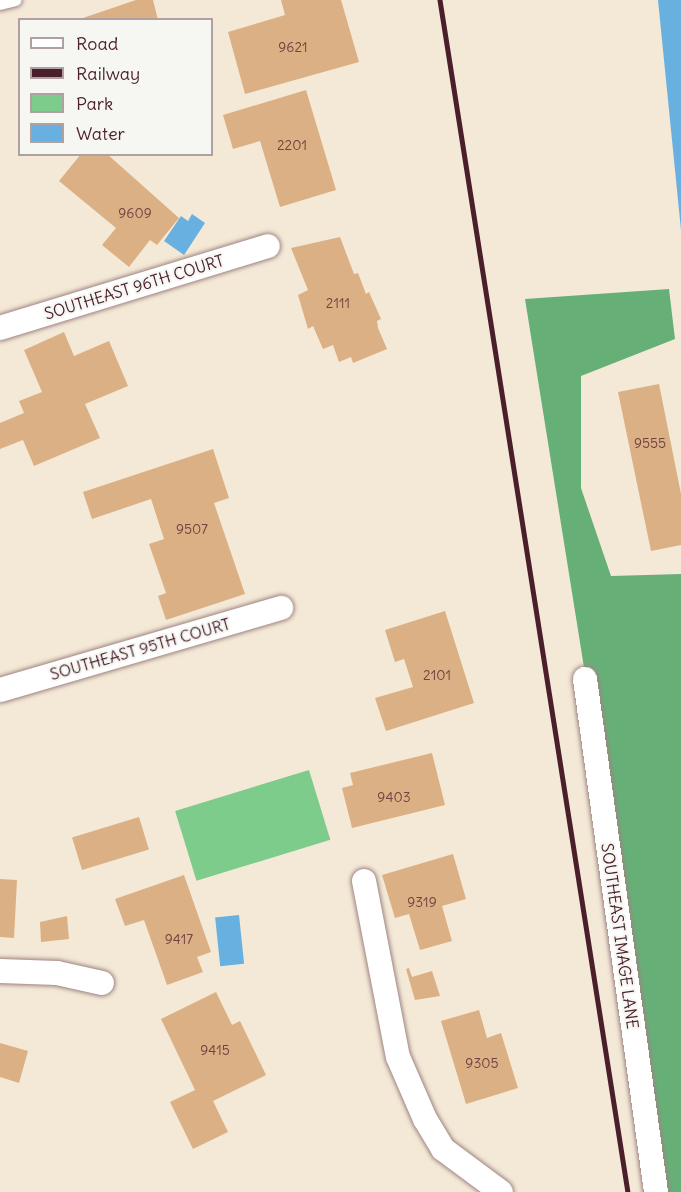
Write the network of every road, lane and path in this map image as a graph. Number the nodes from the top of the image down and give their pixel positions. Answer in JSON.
{"nodes":[{"id":1,"x":16,"y":0,"type":"edge"},
{"id":2,"x":0,"y":4,"type":"edge"},
{"id":3,"x":268,"y":246,"type":"dead end"},
{"id":4,"x":0,"y":328,"type":"edge"},
{"id":5,"x":280,"y":608,"type":"dead end"},
{"id":6,"x":585,"y":679,"type":"dead end"},
{"id":7,"x":0,"y":690,"type":"edge"},
{"id":8,"x":364,"y":881,"type":"dead end"},
{"id":9,"x":0,"y":971,"type":"edge"},
{"id":10,"x":102,"y":983,"type":"dead end"},
{"id":11,"x":501,"y":1192,"type":"edge"},
{"id":12,"x":656,"y":1192,"type":"edge"}],
"edges":[{"from":1,"to":2,"type":"lane"},
{"from":3,"to":4,"type":"street","name":"SOUTHEAST 96TH COURT"},
{"from":5,"to":7,"type":"street","name":"SOUTHEAST 95TH COURT"},
{"from":6,"to":12,"type":"street","name":"SOUTHEAST IMAGE LANE"},
{"from":8,"to":11,"type":"street"},
{"from":9,"to":10,"type":"street"}]}
